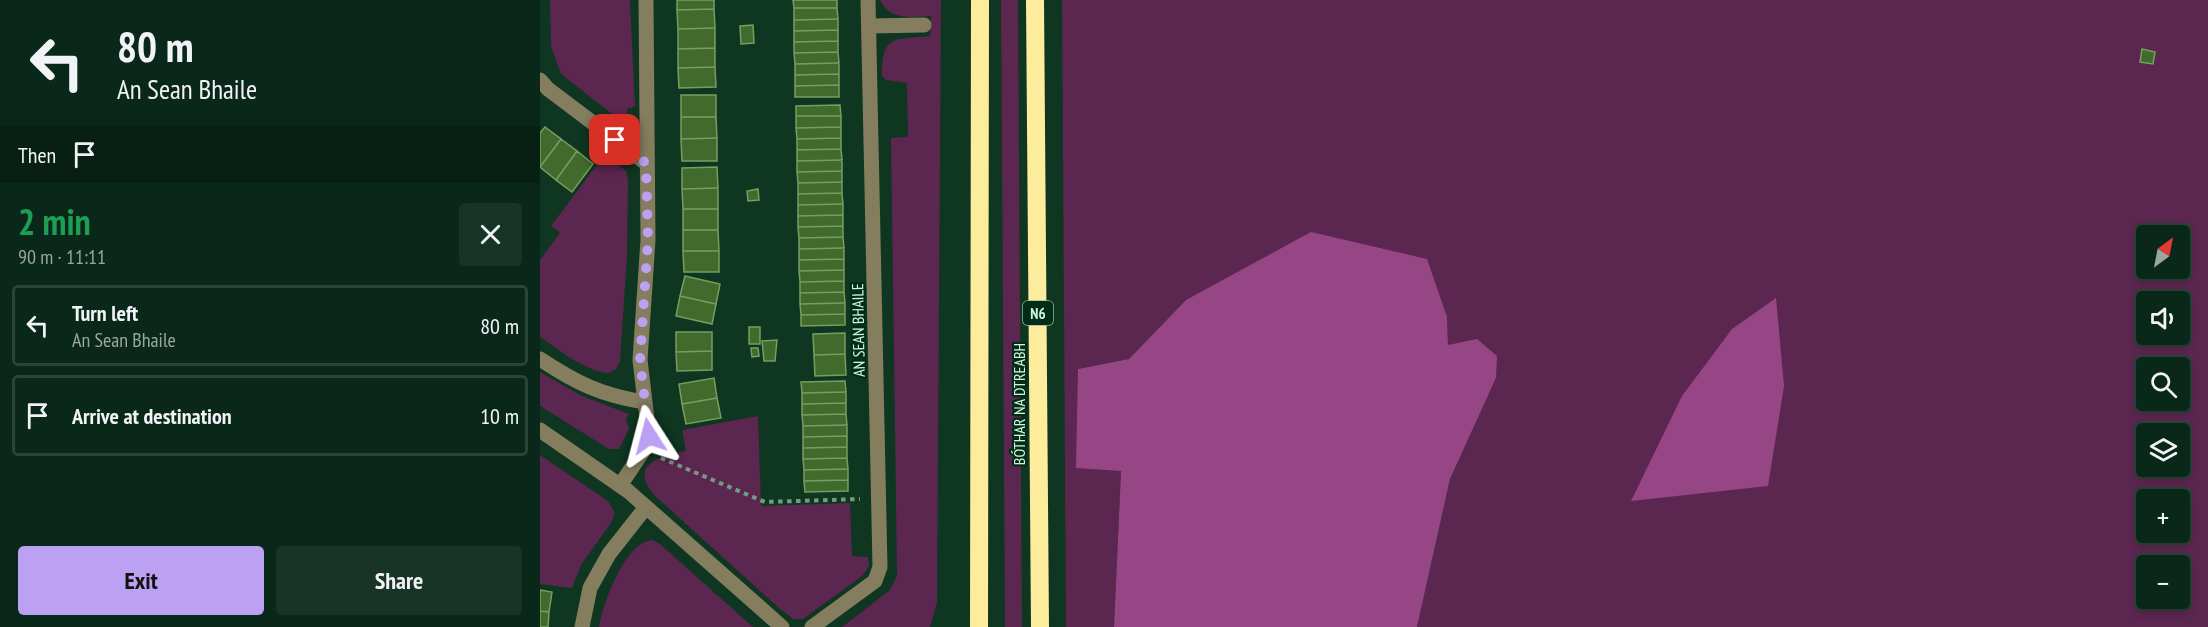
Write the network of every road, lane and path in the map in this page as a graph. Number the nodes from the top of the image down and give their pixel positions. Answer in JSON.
{"nodes":[{"id":1,"x":646,"y":0,"type":"edge"},
{"id":2,"x":868,"y":0,"type":"edge"},
{"id":3,"x":980,"y":0,"type":"edge"},
{"id":4,"x":1035,"y":0,"type":"edge"},
{"id":5,"x":924,"y":25,"type":"dead end"},
{"id":6,"x":868,"y":26,"type":"junction"},
{"id":7,"x":540,"y":80,"type":"edge"},
{"id":8,"x":646,"y":163,"type":"junction"},
{"id":9,"x":540,"y":359,"type":"edge"},
{"id":10,"x":644,"y":402,"type":"junction"},
{"id":11,"x":540,"y":430,"type":"edge"},
{"id":12,"x":645,"y":449,"type":"junction"},
{"id":13,"x":621,"y":484,"type":"junction"},
{"id":14,"x":878,"y":498,"type":"junction"},
{"id":15,"x":646,"y":507,"type":"junction"},
{"id":16,"x":582,"y":627,"type":"edge"},
{"id":17,"x":782,"y":627,"type":"edge"},
{"id":18,"x":812,"y":627,"type":"edge"},
{"id":19,"x":979,"y":627,"type":"edge"},
{"id":20,"x":1040,"y":627,"type":"edge"}],
"edges":[{"from":1,"to":8,"type":"street"},
{"from":2,"to":6,"type":"street","name":"AN SEAN BHAILE"},
{"from":3,"to":19,"type":"highway"},
{"from":4,"to":20,"type":"highway","name":"BÓTHAR NA DTREABH","number":"N6"},
{"from":5,"to":6,"type":"street"},
{"from":6,"to":14,"type":"street","name":"AN SEAN BHAILE"},
{"from":7,"to":8,"type":"street"},
{"from":8,"to":10,"type":"street"},
{"from":9,"to":10,"type":"street"},
{"from":10,"to":12,"type":"street"},
{"from":11,"to":13,"type":"street"},
{"from":12,"to":13,"type":"street"},
{"from":12,"to":14,"type":"path"},
{"from":13,"to":15,"type":"street"},
{"from":14,"to":18,"type":"street","name":"AN SEAN BHAILE"},
{"from":15,"to":16,"type":"street"},
{"from":15,"to":17,"type":"street"}]}
